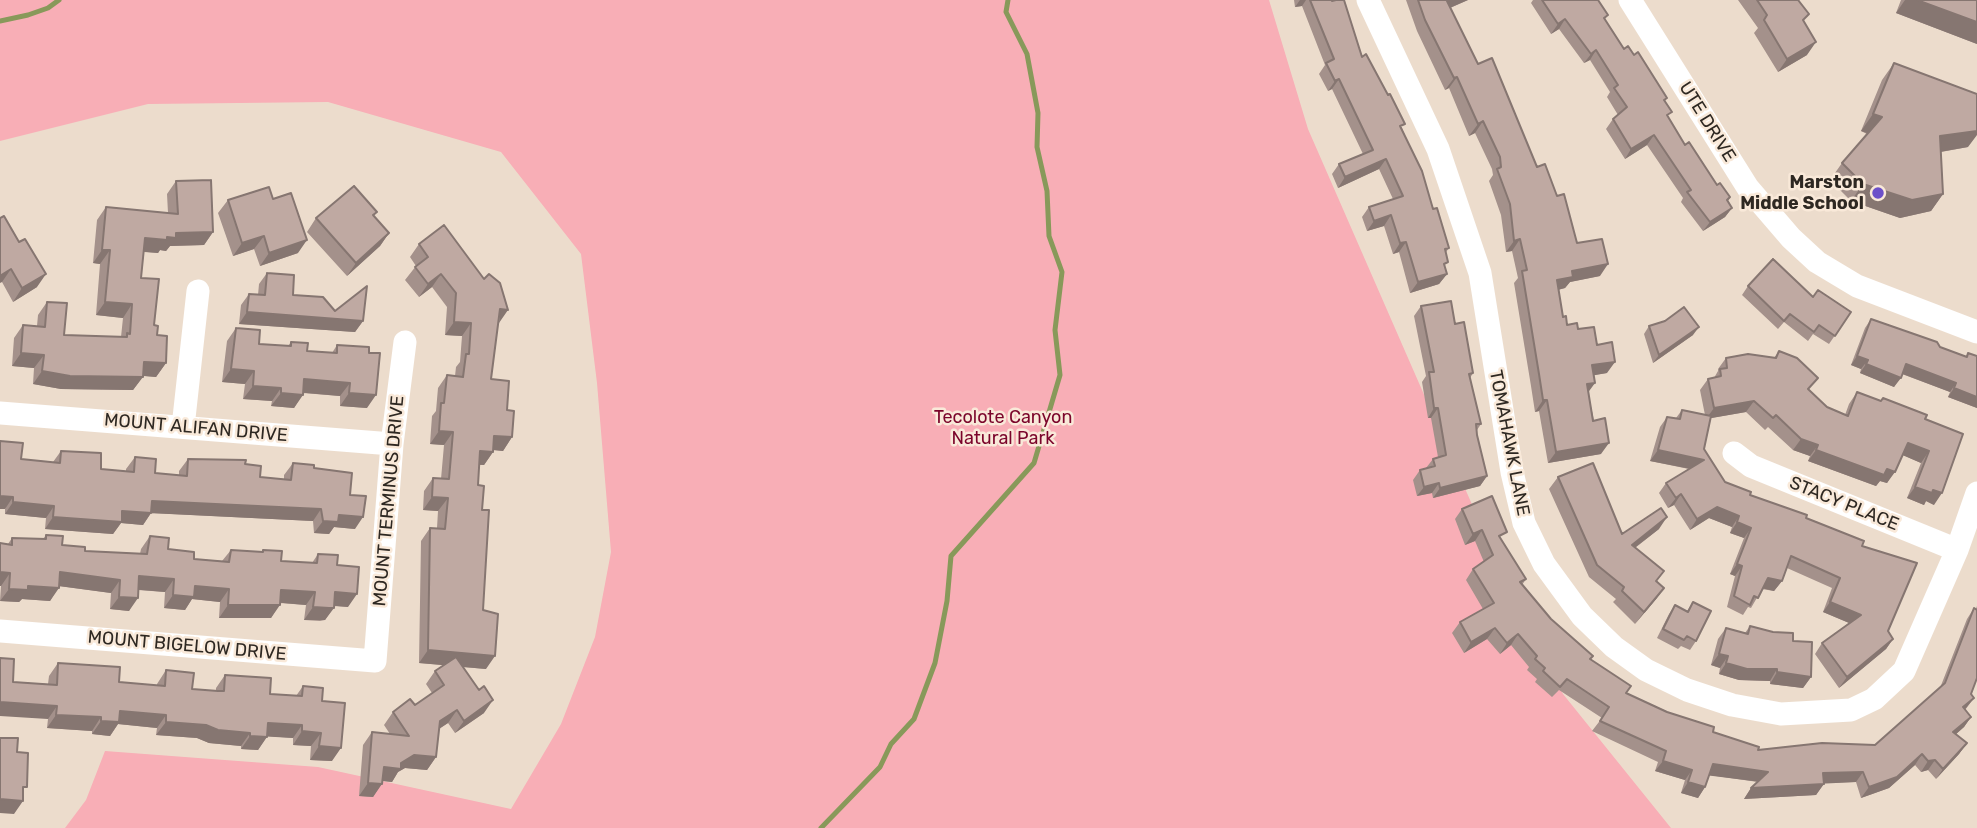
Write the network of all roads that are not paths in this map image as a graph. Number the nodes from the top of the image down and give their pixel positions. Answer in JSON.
{"nodes":[{"id":1,"x":1368,"y":0,"type":"edge"},
{"id":2,"x":1630,"y":0,"type":"edge"},
{"id":3,"x":198,"y":291,"type":"dead end"},
{"id":4,"x":1977,"y":332,"type":"edge"},
{"id":5,"x":405,"y":342,"type":"dead end"},
{"id":6,"x":0,"y":413,"type":"edge"},
{"id":7,"x":183,"y":427,"type":"junction"},
{"id":8,"x":392,"y":444,"type":"junction"},
{"id":9,"x":1734,"y":453,"type":"dead end"},
{"id":10,"x":1977,"y":493,"type":"edge"},
{"id":11,"x":1957,"y":550,"type":"junction"},
{"id":12,"x":0,"y":631,"type":"edge"},
{"id":13,"x":375,"y":661,"type":"joint"}],
"edges":[{"from":1,"to":11,"type":"street","name":"TOMAHAWK LANE"},
{"from":2,"to":4,"type":"street","name":"UTE DRIVE"},
{"from":3,"to":7,"type":"street"},
{"from":5,"to":8,"type":"street","name":"MOUNT TERMINUS DRIVE"},
{"from":6,"to":7,"type":"street","name":"MOUNT ALIFAN DRIVE"},
{"from":7,"to":8,"type":"street","name":"MOUNT ALIFAN DRIVE"},
{"from":8,"to":13,"type":"street","name":"MOUNT TERMINUS DRIVE"},
{"from":9,"to":11,"type":"street","name":"STACY PLACE"},
{"from":10,"to":11,"type":"street","name":"TOMAHAWK LANE"},
{"from":12,"to":13,"type":"street","name":"MOUNT BIGELOW DRIVE"}]}
